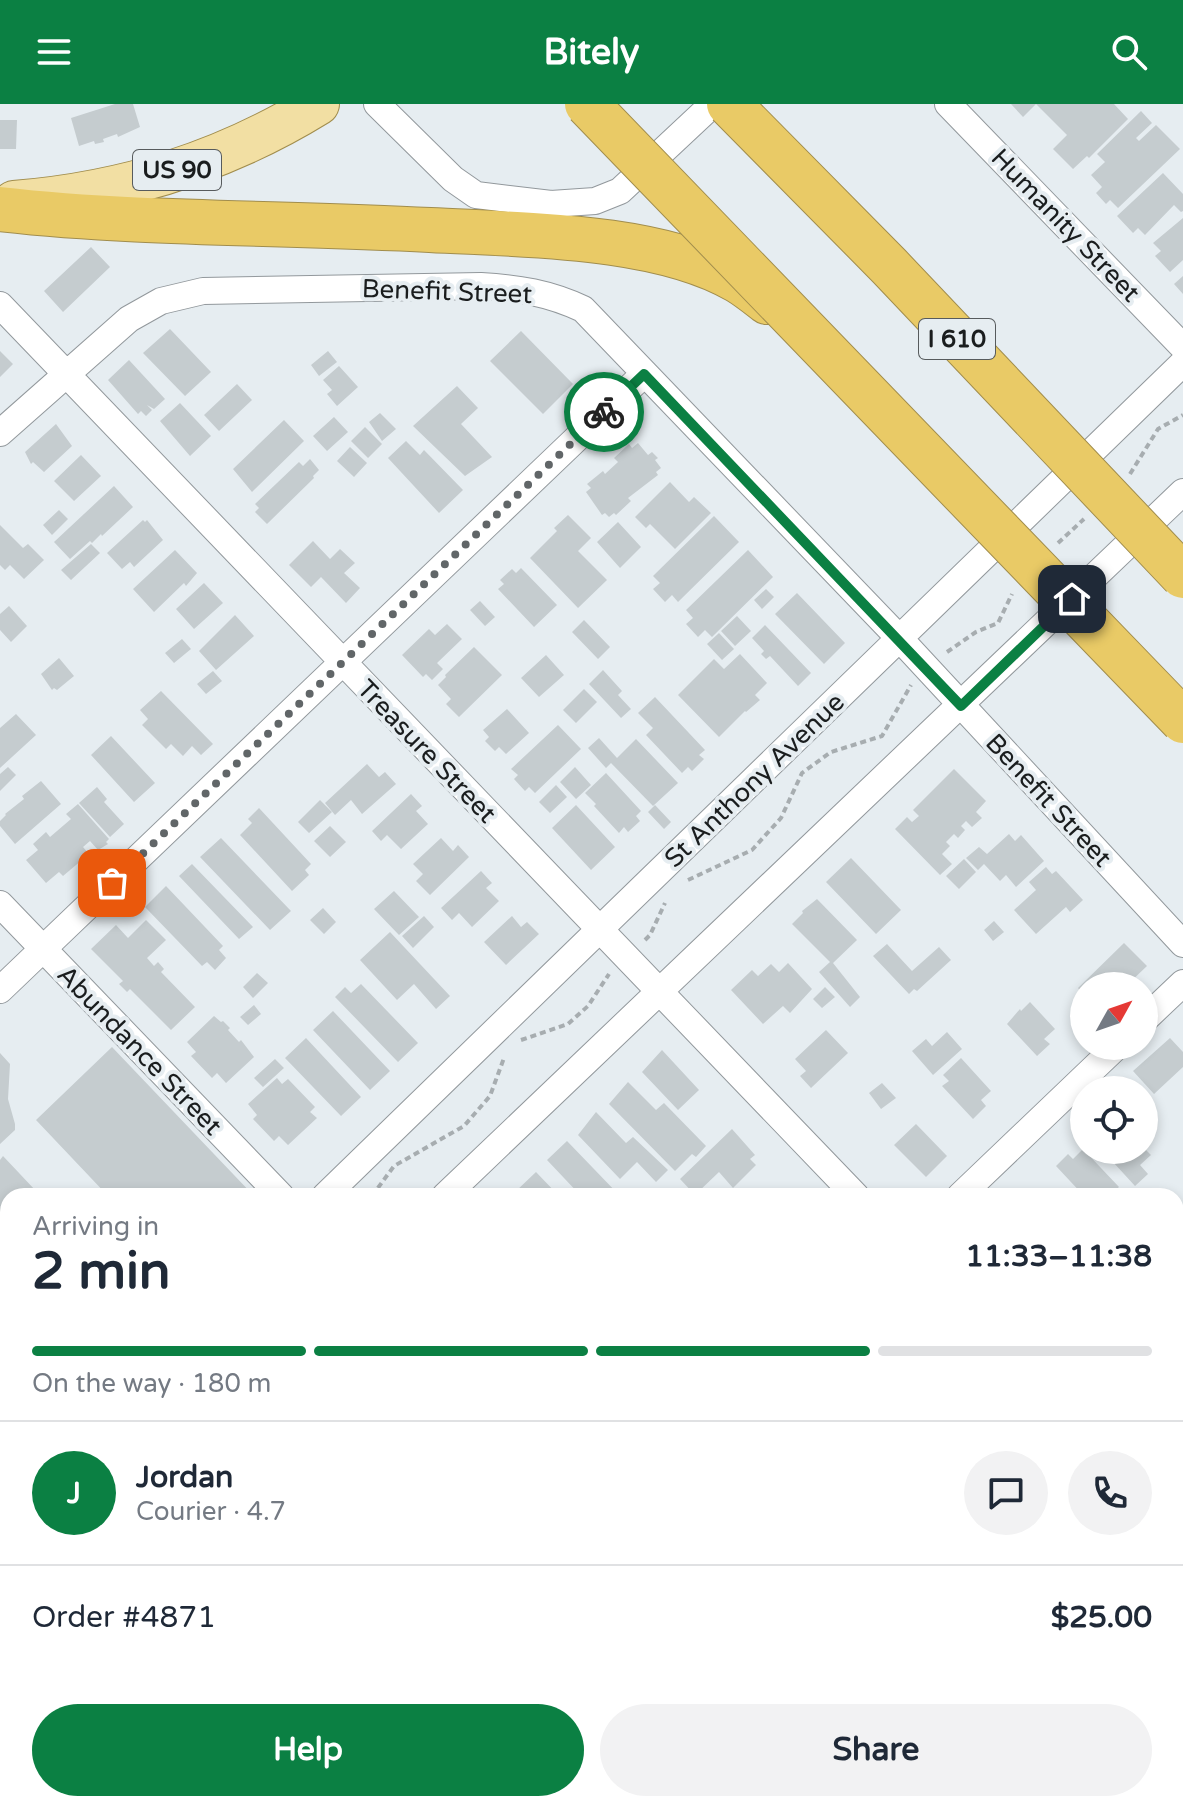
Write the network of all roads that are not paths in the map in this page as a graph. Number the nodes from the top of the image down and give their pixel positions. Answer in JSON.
{"nodes":[{"id":1,"x":318,"y":104,"type":"edge"},
{"id":2,"x":377,"y":104,"type":"edge"},
{"id":3,"x":587,"y":104,"type":"edge"},
{"id":4,"x":713,"y":104,"type":"edge"},
{"id":5,"x":729,"y":104,"type":"edge"},
{"id":6,"x":948,"y":104,"type":"edge"},
{"id":7,"x":8,"y":204,"type":"edge"},
{"id":8,"x":0,"y":305,"type":"edge"},
{"id":9,"x":798,"y":324,"type":"junction"},
{"id":10,"x":1183,"y":347,"type":"edge"},
{"id":11,"x":1183,"y":363,"type":"edge"},
{"id":12,"x":65,"y":374,"type":"junction"},
{"id":13,"x":644,"y":374,"type":"junction"},
{"id":14,"x":0,"y":433,"type":"edge"},
{"id":15,"x":1183,"y":492,"type":"edge"},
{"id":16,"x":1183,"y":576,"type":"edge"},
{"id":17,"x":901,"y":640,"type":"junction"},
{"id":18,"x":342,"y":662,"type":"junction"},
{"id":19,"x":961,"y":706,"type":"junction"},
{"id":20,"x":1183,"y":721,"type":"edge"},
{"id":21,"x":0,"y":904,"type":"edge"},
{"id":22,"x":598,"y":928,"type":"junction"},
{"id":23,"x":1183,"y":944,"type":"edge"},
{"id":24,"x":43,"y":950,"type":"junction"},
{"id":25,"x":1183,"y":983,"type":"edge"},
{"id":26,"x":0,"y":990,"type":"edge"},
{"id":27,"x":658,"y":991,"type":"junction"},
{"id":28,"x":1158,"y":1007,"type":"edge"},
{"id":29,"x":1102,"y":1060,"type":"edge"},
{"id":30,"x":273,"y":1188,"type":"edge"},
{"id":31,"x":333,"y":1188,"type":"edge"},
{"id":32,"x":453,"y":1188,"type":"edge"},
{"id":33,"x":848,"y":1188,"type":"edge"},
{"id":34,"x":968,"y":1188,"type":"edge"}],
"edges":[{"from":1,"to":7,"type":"main road","number":"US 90"},
{"from":2,"to":4,"type":"street"},
{"from":3,"to":9,"type":"highway","bridge":true},
{"from":5,"to":16,"type":"highway","number":"I 610","bridge":true},
{"from":6,"to":10,"type":"street","name":"Humanity Street"},
{"from":7,"to":9,"type":"highway","bridge":true},
{"from":8,"to":12,"type":"street","name":"Treasure Street"},
{"from":9,"to":20,"type":"highway","bridge":true},
{"from":11,"to":17,"type":"street","name":"St Anthony Avenue"},
{"from":12,"to":13,"type":"street","name":"Benefit Street"},
{"from":12,"to":14,"type":"street","name":"Benefit Street"},
{"from":12,"to":18,"type":"street","name":"Treasure Street"},
{"from":13,"to":17,"type":"street","name":"Benefit Street"},
{"from":13,"to":18,"type":"street"},
{"from":15,"to":19,"type":"street"},
{"from":17,"to":19,"type":"street","name":"Benefit Street"},
{"from":17,"to":22,"type":"street","name":"St Anthony Avenue"},
{"from":18,"to":22,"type":"street","name":"Treasure Street"},
{"from":18,"to":24,"type":"street"},
{"from":19,"to":23,"type":"street","name":"Benefit Street"},
{"from":19,"to":27,"type":"street"},
{"from":21,"to":24,"type":"street","name":"Abundance Street"},
{"from":22,"to":27,"type":"street","name":"Treasure Street"},
{"from":22,"to":31,"type":"street","name":"St Anthony Avenue"},
{"from":24,"to":26,"type":"street"},
{"from":24,"to":30,"type":"street","name":"Abundance Street"},
{"from":25,"to":28,"type":"street"},
{"from":27,"to":32,"type":"street"},
{"from":27,"to":33,"type":"street","name":"Treasure Street"},
{"from":29,"to":34,"type":"street"}]}
